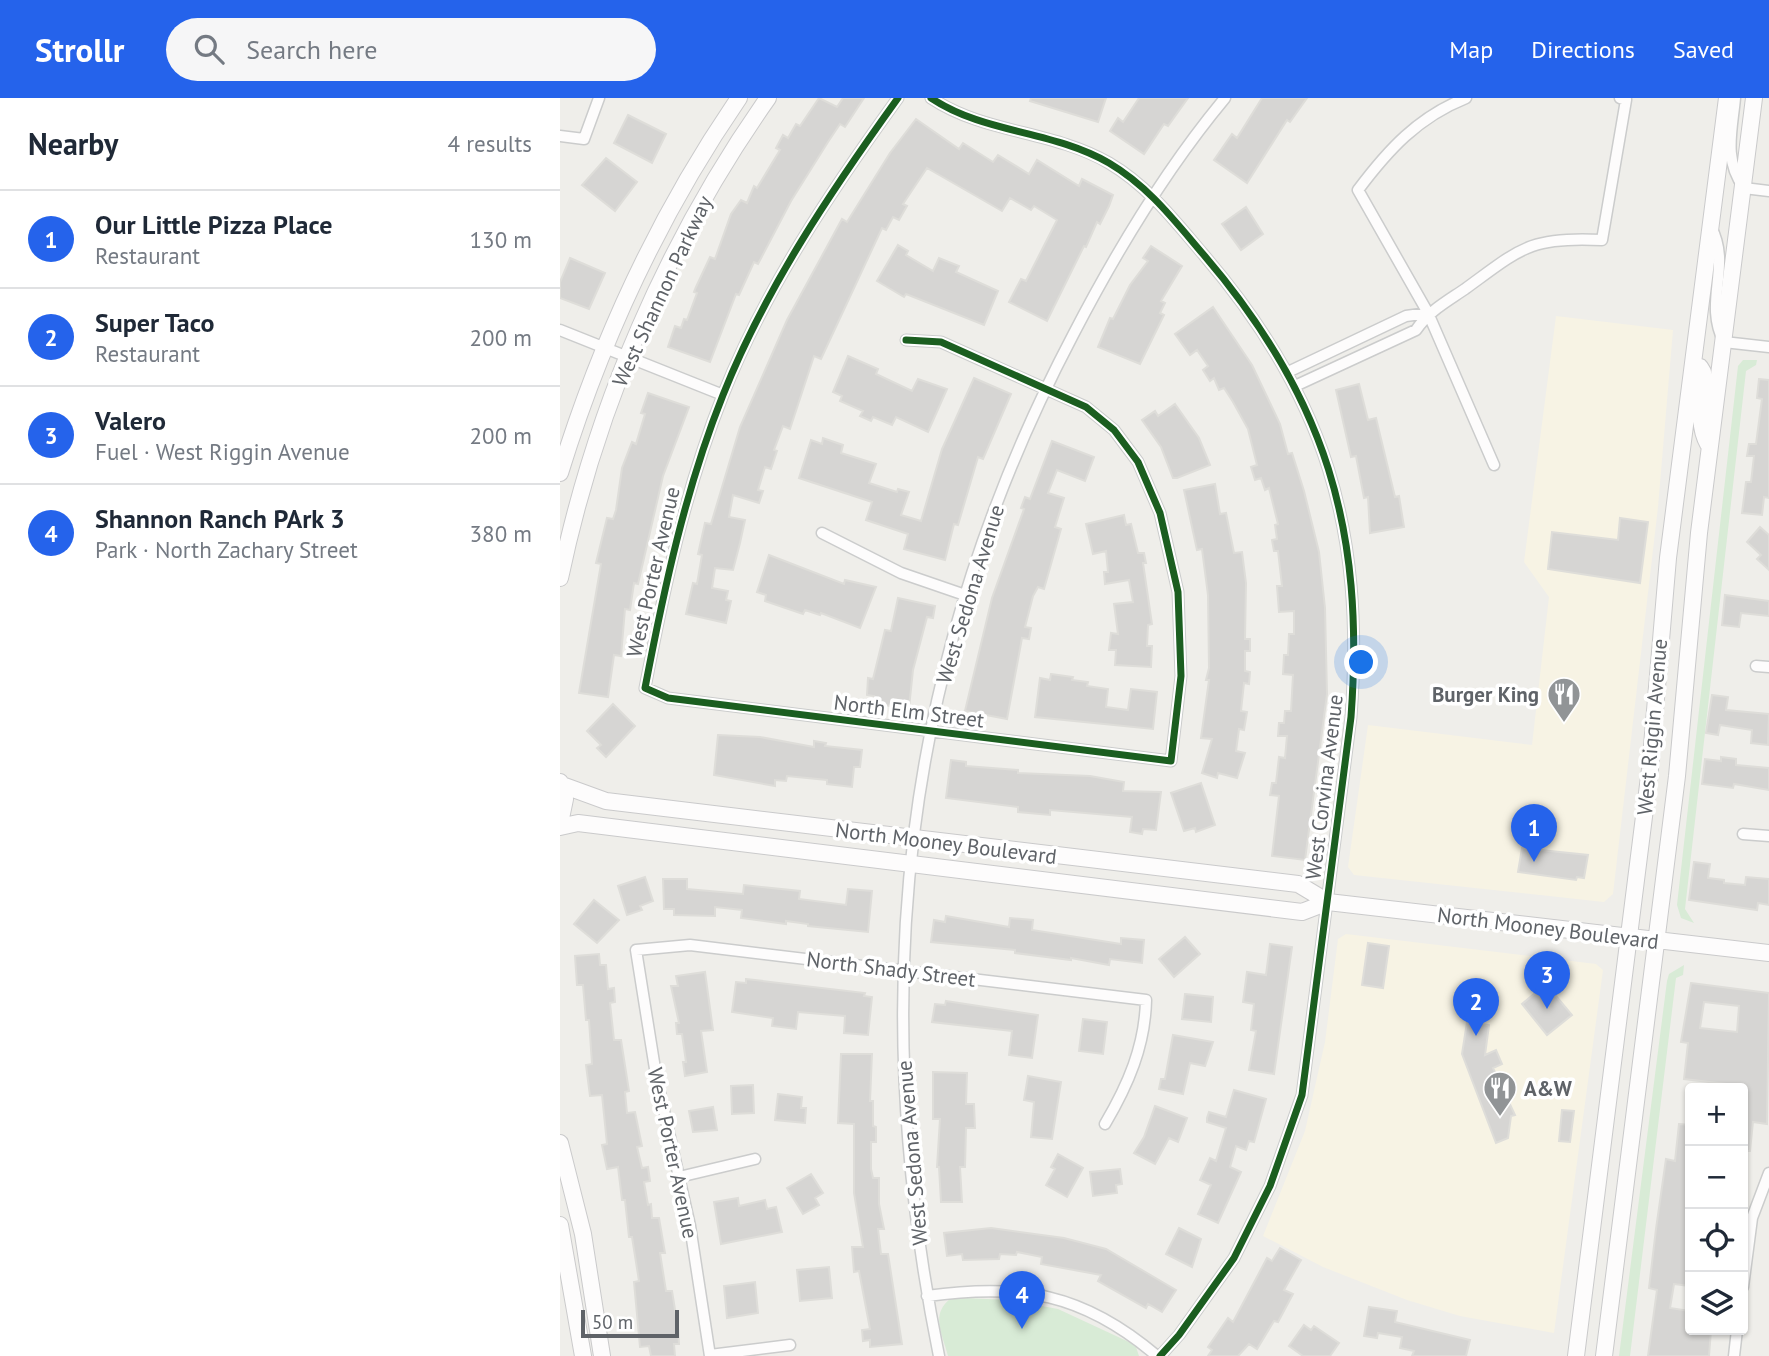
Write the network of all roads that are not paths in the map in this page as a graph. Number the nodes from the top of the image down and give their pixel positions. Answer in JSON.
{"nodes":[{"id":1,"x":599,"y":98,"type":"edge"},
{"id":2,"x":739,"y":98,"type":"edge"},
{"id":3,"x":768,"y":98,"type":"edge"},
{"id":4,"x":898,"y":98,"type":"edge"},
{"id":5,"x":931,"y":98,"type":"edge"},
{"id":6,"x":1225,"y":98,"type":"edge"},
{"id":7,"x":1466,"y":98,"type":"edge"},
{"id":8,"x":1727,"y":98,"type":"edge"},
{"id":9,"x":1735,"y":98,"type":"edge"},
{"id":10,"x":1754,"y":98,"type":"edge"},
{"id":11,"x":1623,"y":99,"type":"edge"},
{"id":12,"x":560,"y":136,"type":"edge"},
{"id":13,"x":1744,"y":188,"type":"junction"},
{"id":14,"x":1769,"y":191,"type":"edge"},
{"id":15,"x":1154,"y":196,"type":"junction"},
{"id":16,"x":1711,"y":227,"type":"junction"},
{"id":17,"x":1428,"y":313,"type":"junction"},
{"id":18,"x":560,"y":330,"type":"edge"},
{"id":19,"x":906,"y":340,"type":"dead end"},
{"id":20,"x":1724,"y":342,"type":"junction"},
{"id":21,"x":605,"y":347,"type":"junction"},
{"id":22,"x":1769,"y":347,"type":"edge"},
{"id":23,"x":627,"y":356,"type":"junction"},
{"id":24,"x":1693,"y":366,"type":"junction"},
{"id":25,"x":1288,"y":372,"type":"junction"},
{"id":26,"x":1295,"y":386,"type":"junction"},
{"id":27,"x":1045,"y":388,"type":"junction"},
{"id":28,"x":723,"y":395,"type":"junction"},
{"id":29,"x":1709,"y":446,"type":"junction"},
{"id":30,"x":1494,"y":465,"type":"dead end"},
{"id":31,"x":560,"y":473,"type":"edge"},
{"id":32,"x":822,"y":533,"type":"dead end"},
{"id":33,"x":560,"y":578,"type":"edge"},
{"id":34,"x":965,"y":595,"type":"junction"},
{"id":35,"x":1756,"y":666,"type":"dead end"},
{"id":36,"x":1769,"y":667,"type":"edge"},
{"id":37,"x":645,"y":688,"type":"joint"},
{"id":38,"x":931,"y":733,"type":"junction"},
{"id":39,"x":561,"y":784,"type":"edge"},
{"id":40,"x":560,"y":825,"type":"edge"},
{"id":41,"x":1743,"y":834,"type":"dead end"},
{"id":42,"x":1769,"y":836,"type":"edge"},
{"id":43,"x":912,"y":839,"type":"junction"},
{"id":44,"x":910,"y":862,"type":"junction"},
{"id":45,"x":1328,"y":902,"type":"junction"},
{"id":46,"x":1630,"y":938,"type":"junction"},
{"id":47,"x":1656,"y":941,"type":"junction"},
{"id":48,"x":636,"y":950,"type":"joint"},
{"id":49,"x":1769,"y":953,"type":"edge"},
{"id":50,"x":902,"y":970,"type":"junction"},
{"id":51,"x":1105,"y":1124,"type":"dead end"},
{"id":52,"x":560,"y":1143,"type":"edge"},
{"id":53,"x":755,"y":1159,"type":"dead end"},
{"id":54,"x":1769,"y":1173,"type":"edge"},
{"id":55,"x":679,"y":1177,"type":"junction"},
{"id":56,"x":560,"y":1225,"type":"edge"},
{"id":57,"x":1745,"y":1272,"type":"edge"},
{"id":58,"x":927,"y":1296,"type":"junction"},
{"id":59,"x":1736,"y":1335,"type":"edge"},
{"id":60,"x":790,"y":1345,"type":"dead end"},
{"id":61,"x":583,"y":1356,"type":"edge"},
{"id":62,"x":602,"y":1356,"type":"edge"},
{"id":63,"x":710,"y":1356,"type":"edge"},
{"id":64,"x":939,"y":1356,"type":"edge"},
{"id":65,"x":1158,"y":1356,"type":"edge"},
{"id":66,"x":1576,"y":1356,"type":"edge"},
{"id":67,"x":1604,"y":1356,"type":"edge"},
{"id":68,"x":1734,"y":1356,"type":"edge"}],
"edges":[{"from":1,"to":12,"type":"street"},
{"from":2,"to":21,"type":"street","name":"West Shannon Parkway"},
{"from":3,"to":23,"type":"street","name":"West Shannon Parkway"},
{"from":4,"to":28,"type":"street","name":"West Porter Avenue"},
{"from":5,"to":15,"type":"street","name":"West Corvina Avenue"},
{"from":6,"to":15,"type":"street","name":"West Sedona Avenue"},
{"from":7,"to":17,"type":"street"},
{"from":8,"to":16,"type":"street","name":"West Riggin Avenue"},
{"from":9,"to":13,"type":"street"},
{"from":10,"to":13,"type":"street","name":"West Riggin Avenue"},
{"from":11,"to":17,"type":"street"},
{"from":13,"to":14,"type":"street"},
{"from":13,"to":20,"type":"street","name":"West Riggin Avenue"},
{"from":15,"to":25,"type":"street","name":"West Corvina Avenue"},
{"from":15,"to":27,"type":"street","name":"West Sedona Avenue"},
{"from":16,"to":20,"type":"street"},
{"from":16,"to":24,"type":"street","name":"West Riggin Avenue"},
{"from":17,"to":25,"type":"street"},
{"from":17,"to":26,"type":"street"},
{"from":17,"to":30,"type":"street"},
{"from":18,"to":21,"type":"street"},
{"from":19,"to":27,"type":"street"},
{"from":20,"to":22,"type":"street"},
{"from":20,"to":29,"type":"street","name":"West Riggin Avenue"},
{"from":21,"to":23,"type":"street"},
{"from":21,"to":31,"type":"street","name":"West Shannon Parkway"},
{"from":23,"to":28,"type":"street"},
{"from":23,"to":33,"type":"street","name":"West Shannon Parkway"},
{"from":24,"to":29,"type":"street"},
{"from":24,"to":46,"type":"street","name":"West Riggin Avenue"},
{"from":25,"to":26,"type":"street","name":"West Corvina Avenue"},
{"from":26,"to":45,"type":"street","name":"West Corvina Avenue"},
{"from":27,"to":34,"type":"street","name":"West Sedona Avenue"},
{"from":27,"to":38,"type":"street","name":"North Elm Street"},
{"from":28,"to":37,"type":"street","name":"West Porter Avenue"},
{"from":29,"to":47,"type":"street","name":"West Riggin Avenue"},
{"from":32,"to":34,"type":"street"},
{"from":34,"to":38,"type":"street","name":"West Sedona Avenue"},
{"from":35,"to":36,"type":"street"},
{"from":37,"to":38,"type":"street","name":"North Elm Street"},
{"from":38,"to":43,"type":"street","name":"West Sedona Avenue"},
{"from":39,"to":40,"type":"street"},
{"from":39,"to":43,"type":"street","name":"North Mooney Boulevard"},
{"from":40,"to":44,"type":"street","name":"North Mooney Boulevard"},
{"from":41,"to":42,"type":"street"},
{"from":43,"to":44,"type":"street","name":"West Sedona Avenue"},
{"from":43,"to":45,"type":"street","name":"North Mooney Boulevard"},
{"from":44,"to":45,"type":"street","name":"North Mooney Boulevard"},
{"from":44,"to":50,"type":"street","name":"West Sedona Avenue"},
{"from":45,"to":46,"type":"street","name":"North Mooney Boulevard"},
{"from":45,"to":65,"type":"street","name":"West Corvina Avenue"},
{"from":46,"to":47,"type":"street","name":"North Mooney Boulevard"},
{"from":46,"to":66,"type":"street","name":"West Riggin Avenue"},
{"from":47,"to":49,"type":"street","name":"North Mooney Boulevard"},
{"from":47,"to":67,"type":"street","name":"West Riggin Avenue"},
{"from":48,"to":50,"type":"street","name":"North Shady Street"},
{"from":48,"to":55,"type":"street","name":"West Porter Avenue"},
{"from":50,"to":51,"type":"street","name":"North Shady Street"},
{"from":50,"to":58,"type":"street","name":"West Sedona Avenue"},
{"from":52,"to":62,"type":"street"},
{"from":53,"to":55,"type":"street"},
{"from":54,"to":57,"type":"street"},
{"from":55,"to":63,"type":"street","name":"West Porter Avenue"},
{"from":56,"to":61,"type":"street"},
{"from":58,"to":64,"type":"street","name":"West Sedona Avenue"},
{"from":58,"to":65,"type":"street"},
{"from":59,"to":68,"type":"street"},
{"from":60,"to":63,"type":"street"}]}
